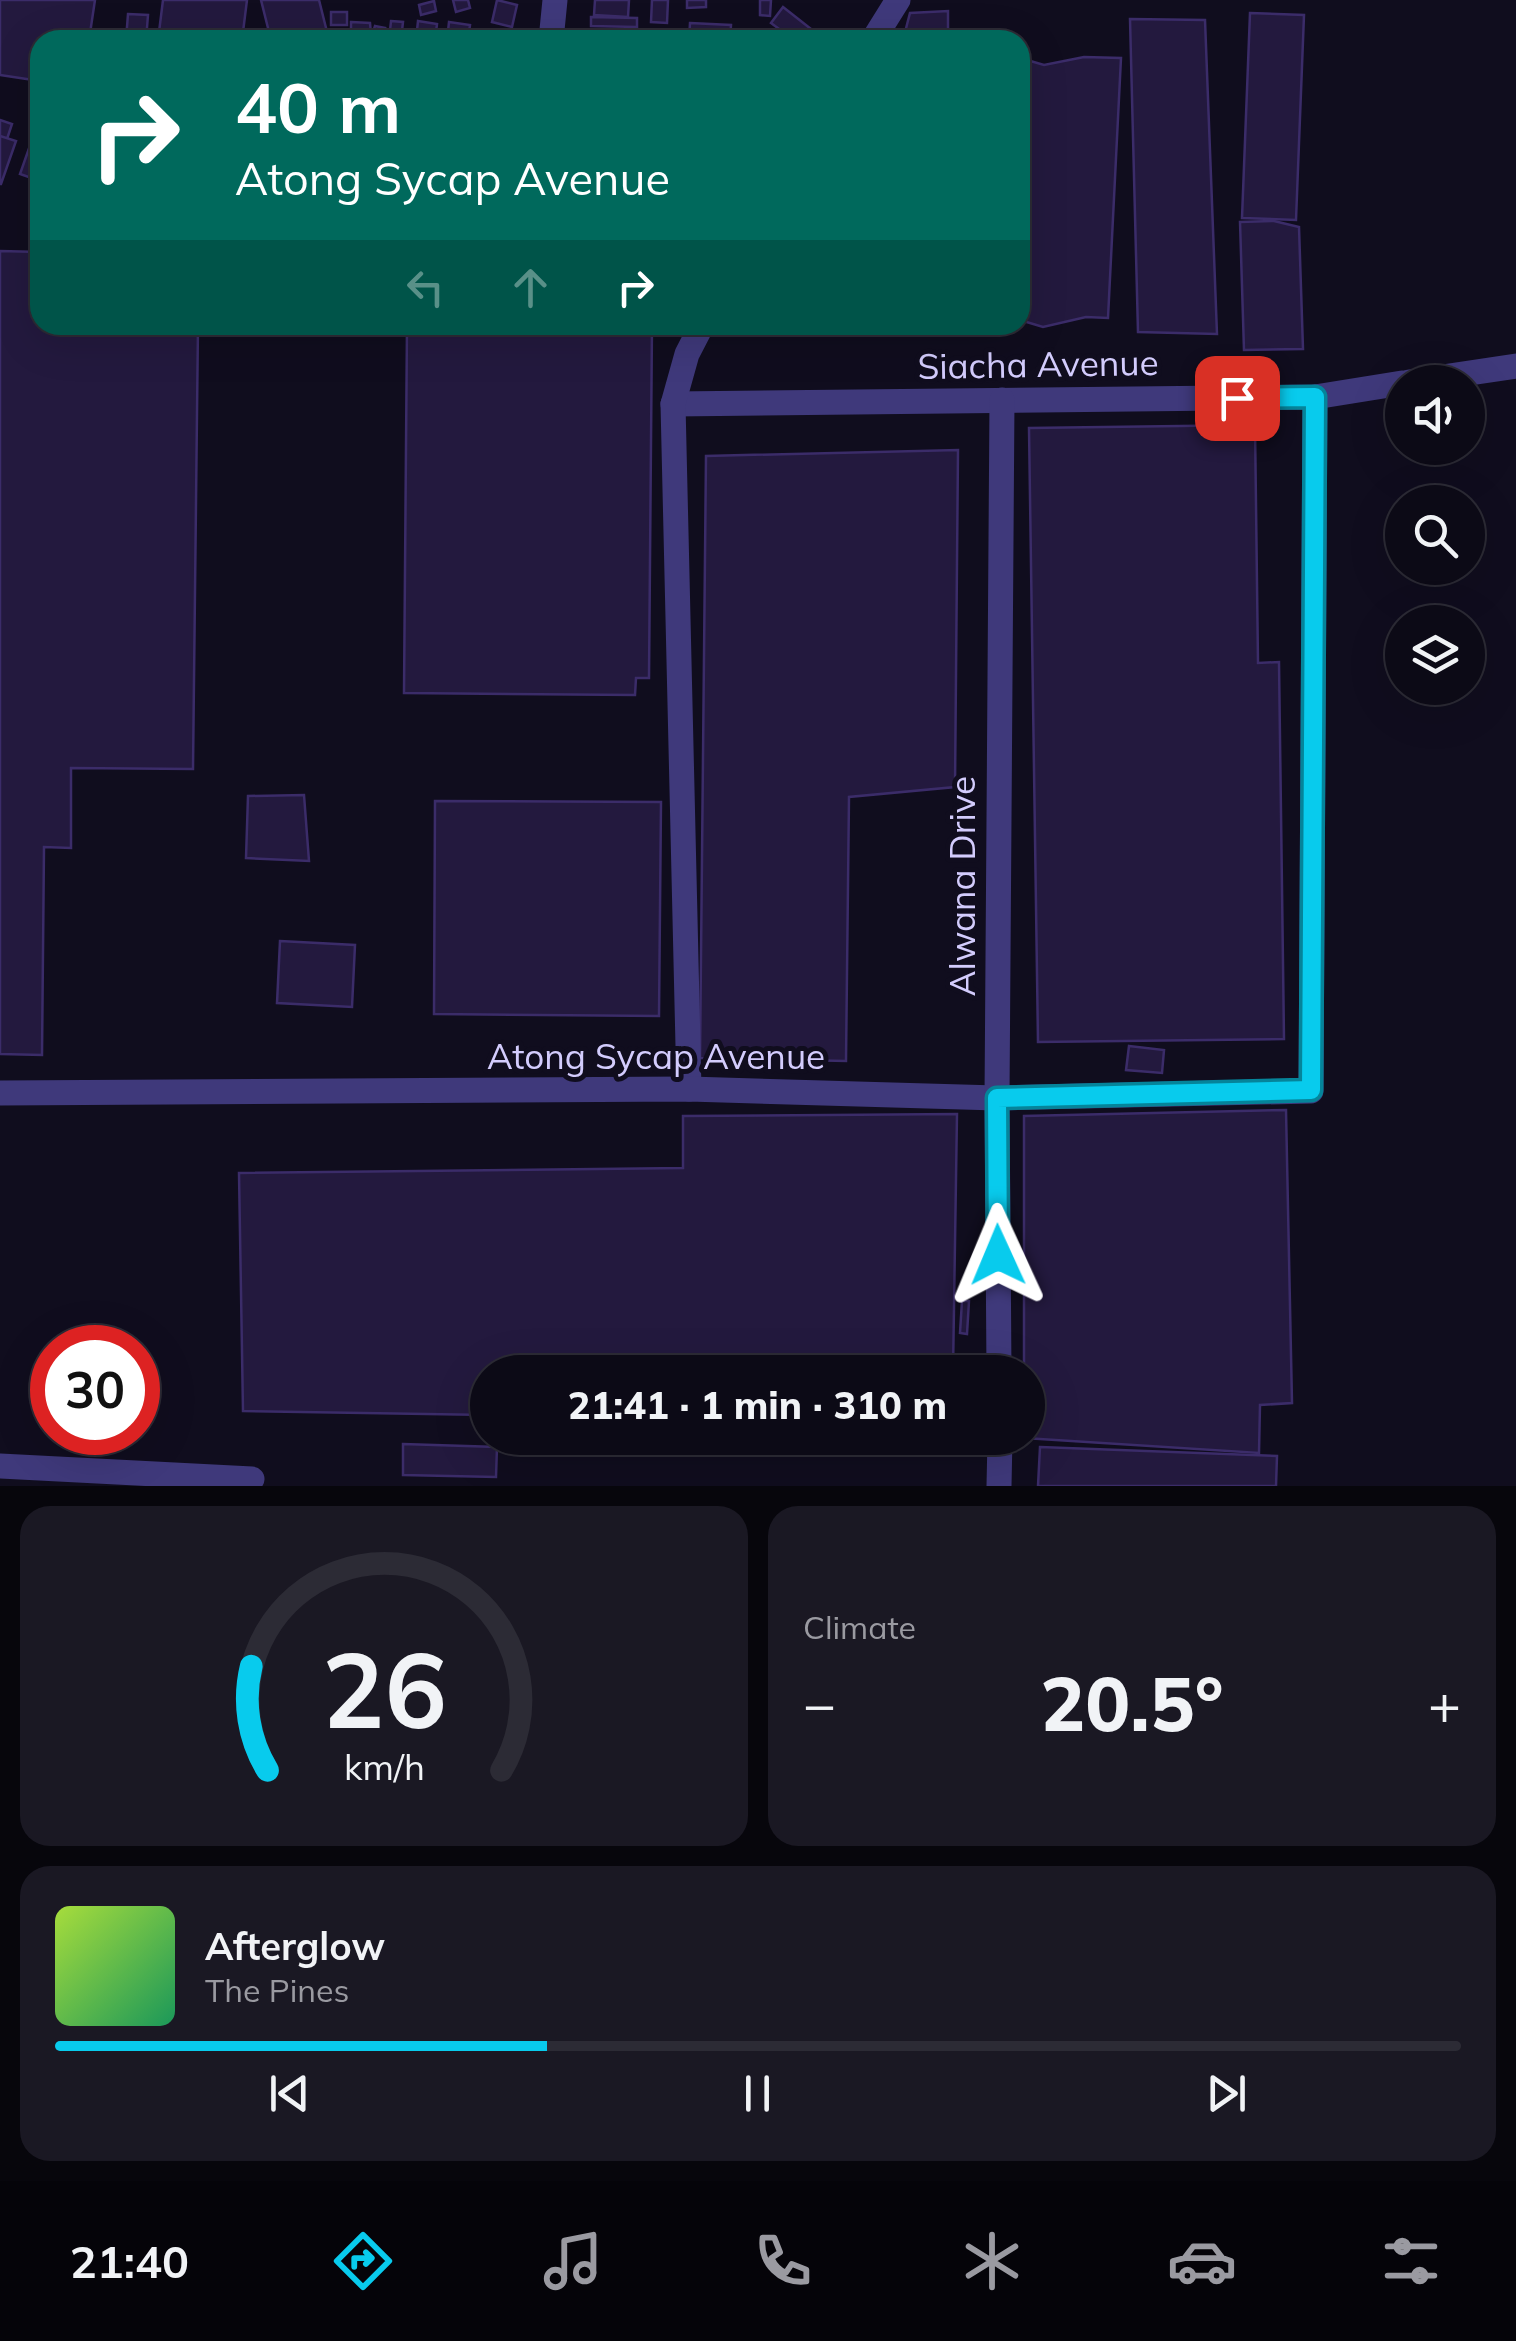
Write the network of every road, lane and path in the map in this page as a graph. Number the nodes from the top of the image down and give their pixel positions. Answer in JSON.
{"nodes":[{"id":1,"x":555,"y":0,"type":"edge"},
{"id":2,"x":898,"y":0,"type":"edge"},
{"id":3,"x":552,"y":30,"type":"edge"},
{"id":4,"x":878,"y":30,"type":"edge"},
{"id":5,"x":697,"y":335,"type":"edge"},
{"id":6,"x":1516,"y":366,"type":"edge"},
{"id":7,"x":1485,"y":371,"type":"edge"},
{"id":8,"x":1385,"y":386,"type":"edge"},
{"id":9,"x":1315,"y":397,"type":"junction"},
{"id":10,"x":1002,"y":400,"type":"junction"},
{"id":11,"x":673,"y":404,"type":"junction"},
{"id":12,"x":690,"y":1089,"type":"junction"},
{"id":13,"x":0,"y":1094,"type":"edge"},
{"id":14,"x":997,"y":1098,"type":"junction"},
{"id":15,"x":999,"y":1355,"type":"edge"},
{"id":16,"x":1000,"y":1455,"type":"edge"},
{"id":17,"x":0,"y":1466,"type":"edge"},
{"id":18,"x":252,"y":1479,"type":"dead end"},
{"id":19,"x":999,"y":1486,"type":"edge"}],
"edges":[{"from":1,"to":3,"type":"street"},
{"from":2,"to":4,"type":"street"},
{"from":5,"to":11,"type":"street"},
{"from":6,"to":7,"type":"street","name":"Siacha Avenue"},
{"from":8,"to":9,"type":"street","name":"Siacha Avenue"},
{"from":9,"to":10,"type":"street","name":"Siacha Avenue"},
{"from":9,"to":14,"type":"street","name":"Atong Sycap Avenue"},
{"from":10,"to":11,"type":"street","name":"Siacha Avenue"},
{"from":10,"to":14,"type":"street","name":"Alwana Drive"},
{"from":11,"to":12,"type":"street"},
{"from":12,"to":13,"type":"street","name":"Atong Sycap Avenue"},
{"from":12,"to":14,"type":"street","name":"Atong Sycap Avenue"},
{"from":14,"to":15,"type":"street","name":"Alwana Drive"},
{"from":16,"to":19,"type":"street"},
{"from":17,"to":18,"type":"street"}]}
